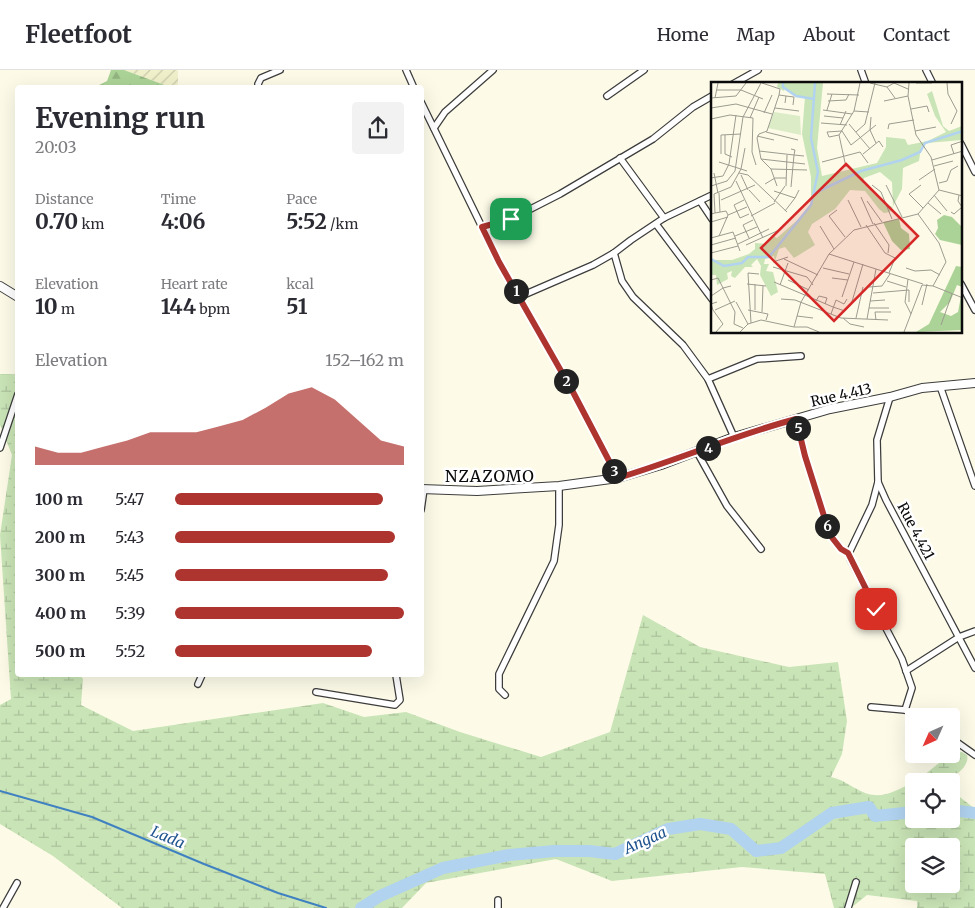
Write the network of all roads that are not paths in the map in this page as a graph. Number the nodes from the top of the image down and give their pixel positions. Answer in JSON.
{"nodes":[{"id":1,"x":280,"y":70,"type":"edge"},
{"id":2,"x":406,"y":70,"type":"edge"},
{"id":3,"x":493,"y":70,"type":"edge"},
{"id":4,"x":644,"y":70,"type":"edge"},
{"id":5,"x":758,"y":70,"type":"edge"},
{"id":6,"x":861,"y":70,"type":"edge"},
{"id":7,"x":926,"y":70,"type":"edge"},
{"id":8,"x":737,"y":82,"type":"edge"},
{"id":9,"x":865,"y":82,"type":"edge"},
{"id":10,"x":932,"y":82,"type":"edge"},
{"id":11,"x":258,"y":85,"type":"edge"},
{"id":12,"x":413,"y":85,"type":"edge"},
{"id":13,"x":607,"y":96,"type":"dead end"},
{"id":14,"x":711,"y":97,"type":"edge"},
{"id":15,"x":424,"y":108,"type":"edge"},
{"id":16,"x":434,"y":128,"type":"junction"},
{"id":17,"x":962,"y":146,"type":"edge"},
{"id":18,"x":620,"y":158,"type":"junction"},
{"id":19,"x":975,"y":172,"type":"edge"},
{"id":20,"x":711,"y":195,"type":"edge"},
{"id":21,"x":700,"y":201,"type":"junction"},
{"id":22,"x":664,"y":218,"type":"junction"},
{"id":23,"x":711,"y":218,"type":"edge"},
{"id":24,"x":656,"y":224,"type":"junction"},
{"id":25,"x":482,"y":227,"type":"junction"},
{"id":26,"x":614,"y":254,"type":"junction"},
{"id":27,"x":0,"y":286,"type":"edge"},
{"id":28,"x":962,"y":287,"type":"edge"},
{"id":29,"x":15,"y":295,"type":"edge"},
{"id":30,"x":519,"y":297,"type":"junction"},
{"id":31,"x":711,"y":298,"type":"edge"},
{"id":32,"x":975,"y":310,"type":"edge"},
{"id":33,"x":801,"y":356,"type":"dead end"},
{"id":34,"x":708,"y":379,"type":"junction"},
{"id":35,"x":975,"y":383,"type":"edge"},
{"id":36,"x":940,"y":386,"type":"junction"},
{"id":37,"x":890,"y":397,"type":"junction"},
{"id":38,"x":15,"y":403,"type":"edge"},
{"id":39,"x":796,"y":419,"type":"junction"},
{"id":40,"x":734,"y":437,"type":"junction"},
{"id":41,"x":0,"y":448,"type":"edge"},
{"id":42,"x":697,"y":452,"type":"junction"},
{"id":43,"x":618,"y":478,"type":"junction"},
{"id":44,"x":878,"y":482,"type":"junction"},
{"id":45,"x":559,"y":486,"type":"junction"},
{"id":46,"x":975,"y":486,"type":"edge"},
{"id":47,"x":424,"y":489,"type":"edge"},
{"id":48,"x":761,"y":549,"type":"dead end"},
{"id":49,"x":848,"y":553,"type":"junction"},
{"id":50,"x":975,"y":631,"type":"edge"},
{"id":51,"x":959,"y":637,"type":"junction"},
{"id":52,"x":975,"y":668,"type":"edge"},
{"id":53,"x":906,"y":671,"type":"junction"},
{"id":54,"x":201,"y":677,"type":"edge"},
{"id":55,"x":396,"y":677,"type":"edge"},
{"id":56,"x":198,"y":684,"type":"dead end"},
{"id":57,"x":316,"y":692,"type":"dead end"},
{"id":58,"x":505,"y":695,"type":"dead end"},
{"id":59,"x":871,"y":707,"type":"dead end"},
{"id":60,"x":904,"y":710,"type":"joint"},
{"id":61,"x":960,"y":744,"type":"edge"},
{"id":62,"x":975,"y":755,"type":"edge"},
{"id":63,"x":856,"y":882,"type":"dead end"},
{"id":64,"x":17,"y":883,"type":"dead end"},
{"id":65,"x":498,"y":900,"type":"dead end"},
{"id":66,"x":3,"y":908,"type":"edge"},
{"id":67,"x":498,"y":908,"type":"edge"},
{"id":68,"x":848,"y":908,"type":"edge"}],
"edges":[{"from":1,"to":11,"type":"street"},
{"from":2,"to":12,"type":"street"},
{"from":3,"to":16,"type":"street"},
{"from":4,"to":13,"type":"street"},
{"from":5,"to":8,"type":"street"},
{"from":6,"to":9,"type":"street"},
{"from":7,"to":10,"type":"street"},
{"from":14,"to":18,"type":"street"},
{"from":15,"to":16,"type":"street"},
{"from":16,"to":25,"type":"street"},
{"from":17,"to":19,"type":"street"},
{"from":18,"to":22,"type":"street"},
{"from":18,"to":25,"type":"street"},
{"from":20,"to":21,"type":"street"},
{"from":21,"to":22,"type":"street"},
{"from":21,"to":23,"type":"street"},
{"from":22,"to":24,"type":"street"},
{"from":24,"to":26,"type":"street"},
{"from":24,"to":31,"type":"street"},
{"from":25,"to":30,"type":"street"},
{"from":26,"to":30,"type":"street"},
{"from":26,"to":34,"type":"street"},
{"from":27,"to":29,"type":"street"},
{"from":28,"to":32,"type":"street"},
{"from":30,"to":43,"type":"street"},
{"from":33,"to":34,"type":"street"},
{"from":34,"to":40,"type":"street"},
{"from":35,"to":36,"type":"street","name":"Rue 4.413"},
{"from":36,"to":37,"type":"street","name":"Rue 4.413"},
{"from":36,"to":46,"type":"street"},
{"from":37,"to":39,"type":"street","name":"Rue 4.413"},
{"from":37,"to":44,"type":"street","name":"Rue 4.421"},
{"from":38,"to":41,"type":"street"},
{"from":39,"to":40,"type":"street","name":"Rue 4.413"},
{"from":39,"to":49,"type":"street"},
{"from":40,"to":42,"type":"street","name":"Rue 4.413"},
{"from":42,"to":43,"type":"street","name":"Rue 4.413"},
{"from":42,"to":48,"type":"street"},
{"from":43,"to":45,"type":"street","name":"Rue 4.413"},
{"from":44,"to":49,"type":"street"},
{"from":44,"to":51,"type":"street","name":"Rue 4.421"},
{"from":45,"to":47,"type":"street","name":"Rue 4.413"},
{"from":45,"to":58,"type":"street"},
{"from":49,"to":53,"type":"street"},
{"from":50,"to":51,"type":"street"},
{"from":51,"to":52,"type":"street","name":"Rue 4.421"},
{"from":51,"to":53,"type":"street"},
{"from":53,"to":60,"type":"street"},
{"from":54,"to":56,"type":"street"},
{"from":55,"to":57,"type":"street"},
{"from":59,"to":60,"type":"street"},
{"from":61,"to":62,"type":"street"},
{"from":63,"to":68,"type":"street"},
{"from":64,"to":66,"type":"street"},
{"from":65,"to":67,"type":"street"}]}
